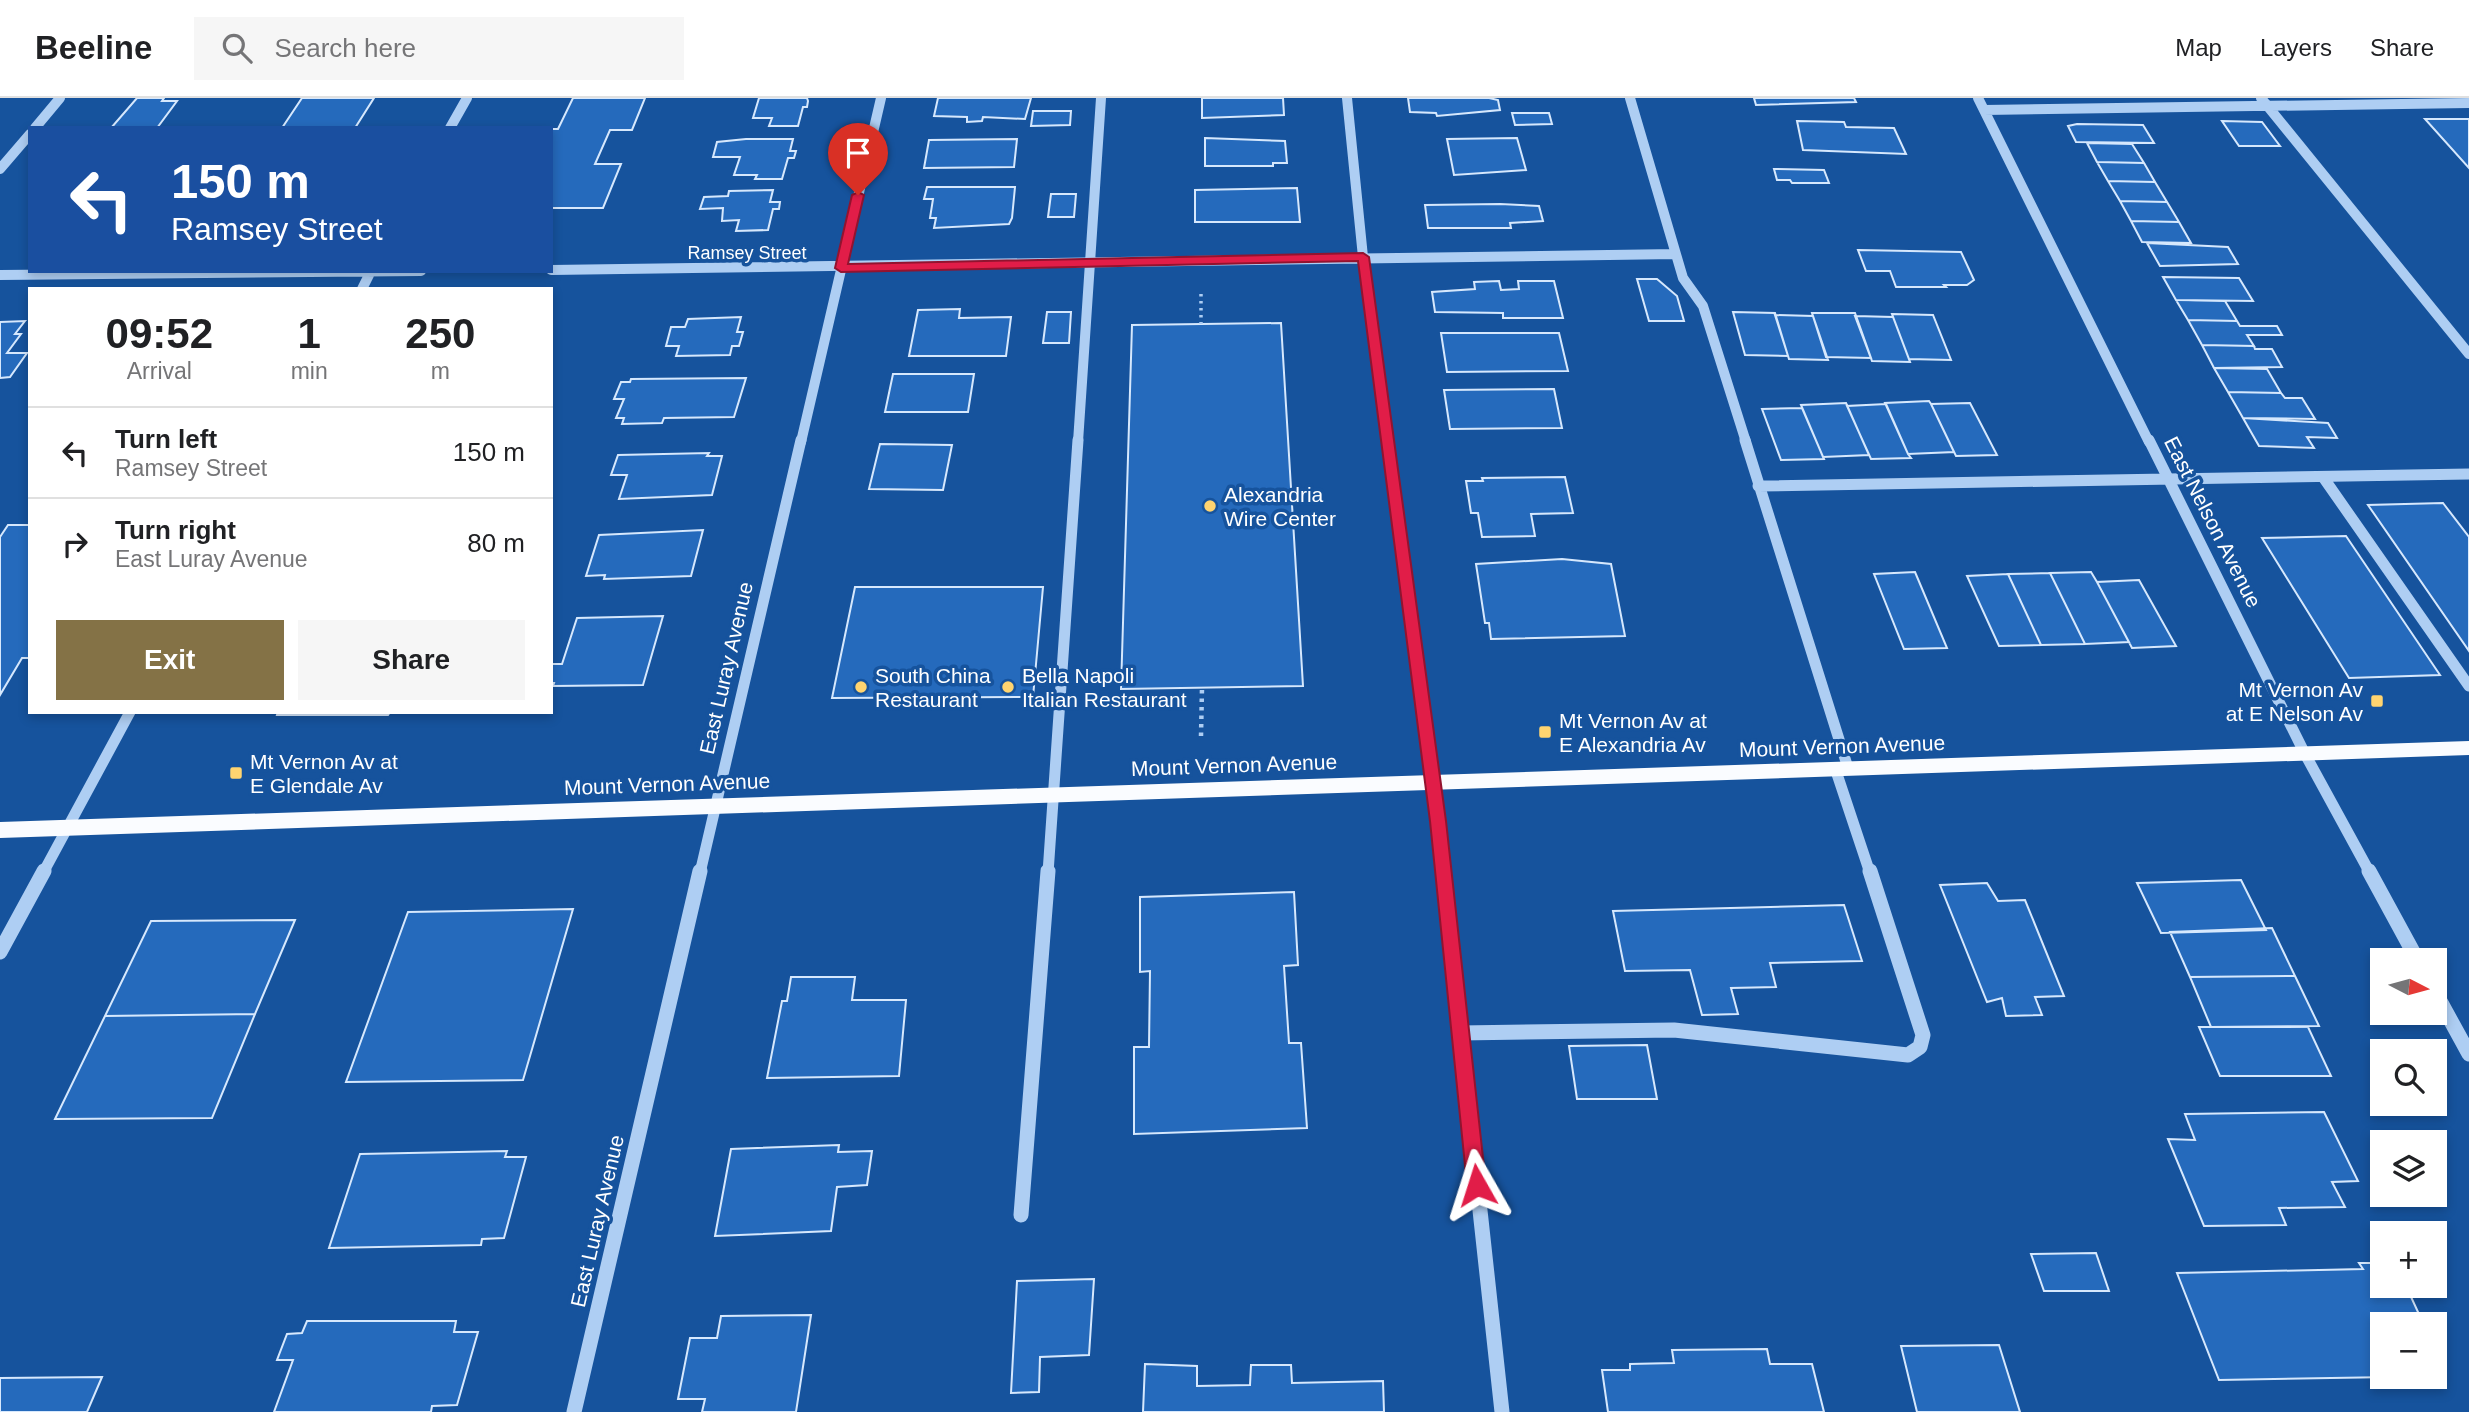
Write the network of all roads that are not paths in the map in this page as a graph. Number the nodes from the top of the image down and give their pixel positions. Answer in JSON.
{"nodes":[{"id":1,"x":60,"y":98,"type":"edge"},
{"id":2,"x":467,"y":98,"type":"edge"},
{"id":3,"x":881,"y":98,"type":"edge"},
{"id":4,"x":1101,"y":98,"type":"edge"},
{"id":5,"x":1347,"y":98,"type":"edge"},
{"id":6,"x":1630,"y":98,"type":"edge"},
{"id":7,"x":1978,"y":98,"type":"edge"},
{"id":8,"x":2262,"y":98,"type":"edge"},
{"id":9,"x":2469,"y":103,"type":"edge"},
{"id":10,"x":2269,"y":108,"type":"junction"},
{"id":11,"x":1984,"y":110,"type":"junction"},
{"id":12,"x":37,"y":126,"type":"edge"},
{"id":13,"x":451,"y":126,"type":"edge"},
{"id":14,"x":28,"y":136,"type":"edge"},
{"id":15,"x":0,"y":169,"type":"edge"},
{"id":16,"x":1676,"y":254,"type":"junction"},
{"id":17,"x":1363,"y":257,"type":"junction"},
{"id":18,"x":1089,"y":263,"type":"junction"},
{"id":19,"x":841,"y":268,"type":"junction"},
{"id":20,"x":553,"y":270,"type":"edge"},
{"id":21,"x":186,"y":273,"type":"edge"},
{"id":22,"x":0,"y":275,"type":"edge"},
{"id":23,"x":2469,"y":354,"type":"edge"},
{"id":24,"x":2469,"y":474,"type":"edge"},
{"id":25,"x":2323,"y":477,"type":"junction"},
{"id":26,"x":2168,"y":481,"type":"junction"},
{"id":27,"x":1758,"y":486,"type":"junction"},
{"id":28,"x":2469,"y":685,"type":"edge"},
{"id":29,"x":129,"y":714,"type":"edge"},
{"id":30,"x":2469,"y":748,"type":"edge"},
{"id":31,"x":2305,"y":754,"type":"junction"},
{"id":32,"x":1842,"y":768,"type":"junction"},
{"id":33,"x":1433,"y":781,"type":"junction"},
{"id":34,"x":1054,"y":794,"type":"junction"},
{"id":35,"x":715,"y":805,"type":"junction"},
{"id":36,"x":67,"y":829,"type":"junction"},
{"id":37,"x":0,"y":830,"type":"edge"},
{"id":38,"x":2411,"y":948,"type":"edge"},
{"id":39,"x":0,"y":952,"type":"edge"},
{"id":40,"x":2447,"y":1014,"type":"edge"},
{"id":41,"x":1460,"y":1032,"type":"junction"},
{"id":42,"x":2469,"y":1054,"type":"edge"},
{"id":43,"x":1021,"y":1215,"type":"dead end"},
{"id":44,"x":573,"y":1412,"type":"edge"},
{"id":45,"x":1502,"y":1412,"type":"edge"}],
"edges":[{"from":1,"to":12,"type":"street"},
{"from":2,"to":13,"type":"street"},
{"from":3,"to":19,"type":"street","name":"East Luray Avenue"},
{"from":4,"to":18,"type":"street"},
{"from":5,"to":17,"type":"street"},
{"from":6,"to":16,"type":"street"},
{"from":7,"to":11,"type":"street","name":"East Nelson Avenue"},
{"from":8,"to":10,"type":"street"},
{"from":9,"to":10,"type":"street"},
{"from":10,"to":11,"type":"street"},
{"from":10,"to":23,"type":"street"},
{"from":11,"to":26,"type":"street","name":"East Nelson Avenue"},
{"from":14,"to":15,"type":"street"},
{"from":16,"to":17,"type":"street","name":"Ramsey Street"},
{"from":16,"to":27,"type":"street"},
{"from":17,"to":18,"type":"street","name":"Ramsey Street"},
{"from":17,"to":33,"type":"street"},
{"from":18,"to":19,"type":"street","name":"Ramsey Street"},
{"from":18,"to":34,"type":"street"},
{"from":19,"to":20,"type":"street","name":"Ramsey Street"},
{"from":19,"to":35,"type":"street","name":"East Luray Avenue"},
{"from":21,"to":22,"type":"street"},
{"from":24,"to":25,"type":"street"},
{"from":25,"to":26,"type":"street"},
{"from":25,"to":28,"type":"street"},
{"from":26,"to":27,"type":"street"},
{"from":26,"to":31,"type":"street","name":"East Nelson Avenue"},
{"from":27,"to":32,"type":"street"},
{"from":29,"to":36,"type":"street"},
{"from":30,"to":31,"type":"main road","name":"Mount Vernon Avenue"},
{"from":31,"to":32,"type":"main road","name":"Mount Vernon Avenue"},
{"from":31,"to":38,"type":"street","name":"East Nelson Avenue"},
{"from":32,"to":33,"type":"main road","name":"Mount Vernon Avenue"},
{"from":32,"to":41,"type":"street"},
{"from":33,"to":34,"type":"main road","name":"Mount Vernon Avenue"},
{"from":33,"to":41,"type":"street"},
{"from":34,"to":35,"type":"main road","name":"Mount Vernon Avenue"},
{"from":34,"to":43,"type":"street"},
{"from":35,"to":36,"type":"main road","name":"Mount Vernon Avenue"},
{"from":35,"to":44,"type":"street","name":"East Luray Avenue"},
{"from":36,"to":37,"type":"main road","name":"Mount Vernon Avenue"},
{"from":36,"to":39,"type":"street"},
{"from":40,"to":42,"type":"street"},
{"from":41,"to":45,"type":"street"}]}
